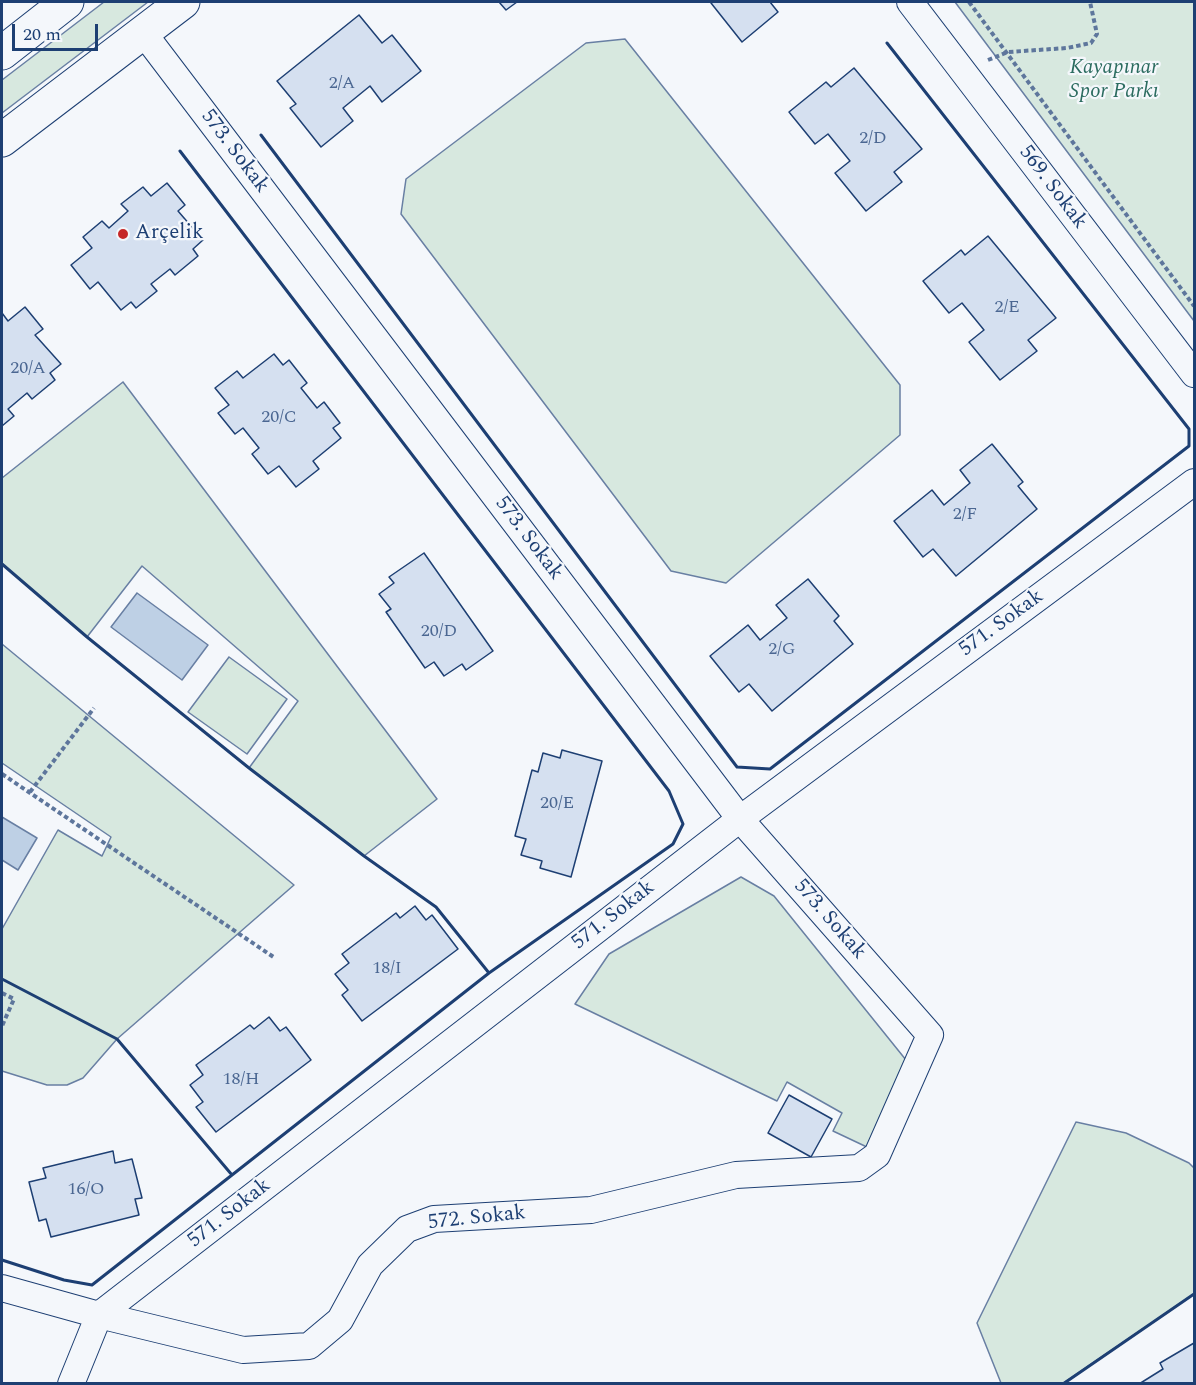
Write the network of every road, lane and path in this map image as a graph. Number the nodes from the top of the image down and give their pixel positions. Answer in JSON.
{"nodes":[{"id":1,"x":67,"y":2,"type":"edge"},
{"id":2,"x":183,"y":2,"type":"edge"},
{"id":3,"x":910,"y":2,"type":"edge"},
{"id":4,"x":969,"y":2,"type":"edge"},
{"id":5,"x":1090,"y":2,"type":"edge"},
{"id":6,"x":142,"y":31,"type":"junction"},
{"id":7,"x":2,"y":52,"type":"edge"},
{"id":8,"x":1008,"y":52,"type":"junction"},
{"id":9,"x":962,"y":69,"type":"junction"},
{"id":10,"x":2,"y":140,"type":"edge"},
{"id":11,"x":1194,"y":306,"type":"edge"},
{"id":12,"x":1194,"y":374,"type":"edge"},
{"id":13,"x":1194,"y":482,"type":"edge"},
{"id":14,"x":94,"y":708,"type":"dead end"},
{"id":15,"x":2,"y":774,"type":"edge"},
{"id":16,"x":30,"y":792,"type":"junction"},
{"id":17,"x":740,"y":819,"type":"junction"},
{"id":18,"x":274,"y":958,"type":"dead end"},
{"id":19,"x":2,"y":993,"type":"edge"},
{"id":20,"x":2,"y":1026,"type":"edge"},
{"id":21,"x":930,"y":1035,"type":"joint"},
{"id":22,"x":2,"y":1288,"type":"edge"},
{"id":23,"x":99,"y":1315,"type":"junction"},
{"id":24,"x":72,"y":1383,"type":"edge"}],
"edges":[{"from":1,"to":7,"type":"main road"},
{"from":2,"to":6,"type":"main road"},
{"from":3,"to":9,"type":"street","name":"569. Sokak"},
{"from":4,"to":8,"type":"path"},
{"from":5,"to":8,"type":"path"},
{"from":6,"to":10,"type":"main road"},
{"from":6,"to":17,"type":"street","name":"573. Sokak"},
{"from":8,"to":9,"type":"path"},
{"from":8,"to":11,"type":"path"},
{"from":9,"to":12,"type":"street","name":"569. Sokak"},
{"from":13,"to":17,"type":"street","name":"571. Sokak"},
{"from":14,"to":16,"type":"path"},
{"from":15,"to":16,"type":"path"},
{"from":16,"to":18,"type":"path"},
{"from":17,"to":21,"type":"street","name":"573. Sokak"},
{"from":17,"to":23,"type":"street","name":"571. Sokak"},
{"from":19,"to":20,"type":"path"},
{"from":21,"to":23,"type":"street","name":"572. Sokak"},
{"from":22,"to":23,"type":"street","name":"572. Sokak"},
{"from":23,"to":24,"type":"street"}]}
